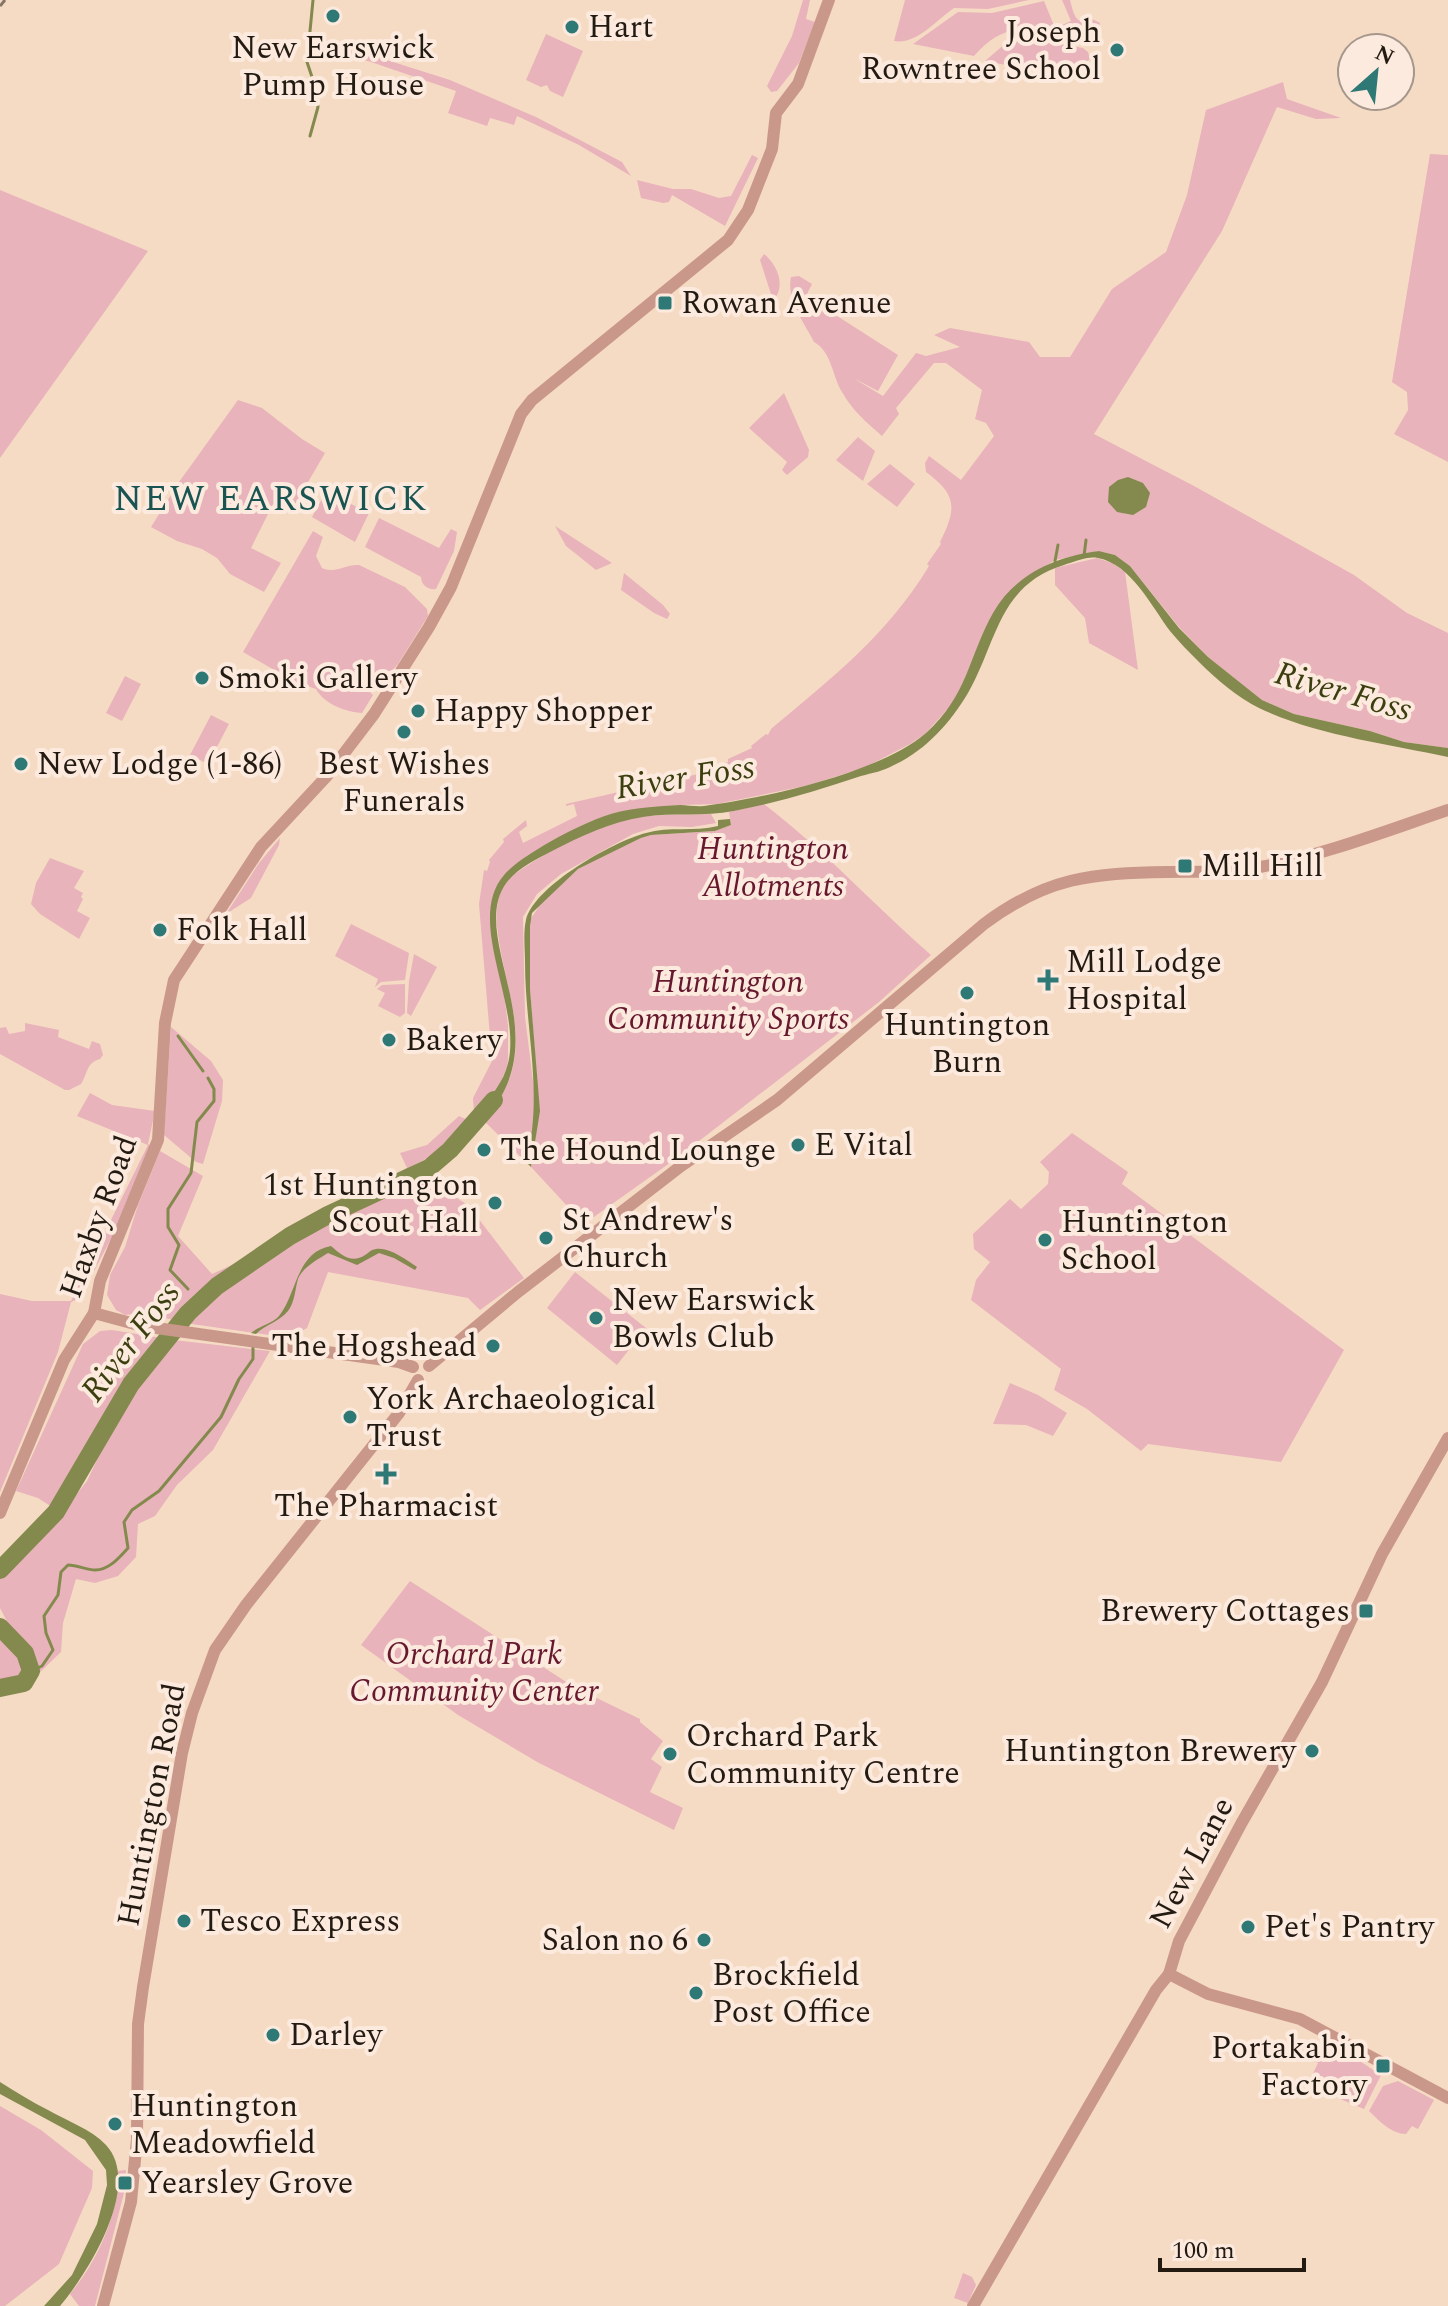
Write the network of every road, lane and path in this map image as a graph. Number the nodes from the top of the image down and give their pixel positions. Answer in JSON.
{"nodes":[{"id":1,"x":829,"y":0,"type":"edge"},
{"id":2,"x":1448,"y":810,"type":"edge"},
{"id":3,"x":94,"y":1313,"type":"junction"},
{"id":4,"x":429,"y":1366,"type":"junction"},
{"id":5,"x":413,"y":1367,"type":"junction"},
{"id":6,"x":418,"y":1380,"type":"junction"},
{"id":7,"x":1448,"y":1438,"type":"edge"},
{"id":8,"x":0,"y":1513,"type":"edge"},
{"id":9,"x":1169,"y":1974,"type":"junction"},
{"id":10,"x":1448,"y":2098,"type":"edge"},
{"id":11,"x":103,"y":2306,"type":"edge"},
{"id":12,"x":973,"y":2306,"type":"edge"}],
"edges":[{"from":1,"to":3,"type":"street","name":"Haxby Road"},
{"from":2,"to":4,"type":"street"},
{"from":3,"to":5,"type":"street"},
{"from":3,"to":8,"type":"street","name":"Haxby Road"},
{"from":4,"to":5,"type":"street"},
{"from":4,"to":6,"type":"street"},
{"from":5,"to":6,"type":"street"},
{"from":6,"to":11,"type":"street","name":"Huntington Road"},
{"from":7,"to":9,"type":"street","name":"New Lane"},
{"from":9,"to":10,"type":"street"},
{"from":9,"to":12,"type":"street","name":"New Lane"}]}
